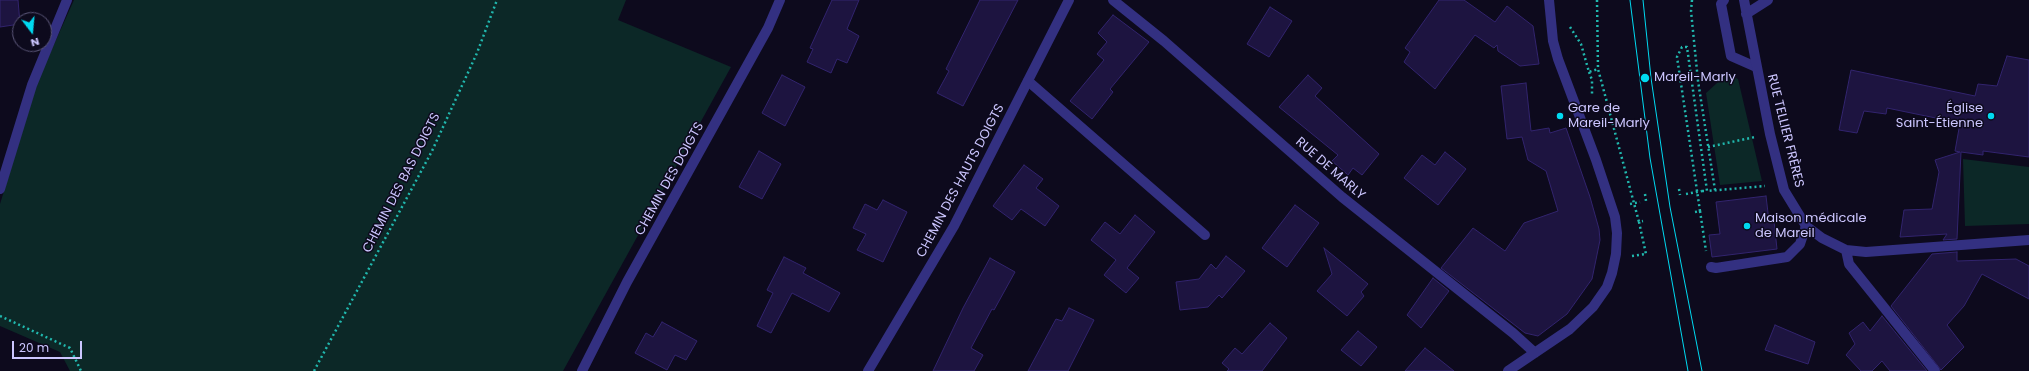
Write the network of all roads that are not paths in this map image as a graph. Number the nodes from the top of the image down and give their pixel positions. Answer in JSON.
{"nodes":[{"id":1,"x":67,"y":0,"type":"edge"},
{"id":2,"x":780,"y":0,"type":"edge"},
{"id":3,"x":1069,"y":0,"type":"edge"},
{"id":4,"x":1113,"y":0,"type":"edge"},
{"id":5,"x":1549,"y":0,"type":"edge"},
{"id":6,"x":1724,"y":0,"type":"edge"},
{"id":7,"x":1744,"y":0,"type":"edge"},
{"id":8,"x":1768,"y":0,"type":"edge"},
{"id":9,"x":1746,"y":14,"type":"junction"},
{"id":10,"x":1756,"y":67,"type":"junction"},
{"id":11,"x":1028,"y":80,"type":"junction"},
{"id":12,"x":0,"y":189,"type":"edge"},
{"id":13,"x":1806,"y":226,"type":"junction"},
{"id":14,"x":1205,"y":234,"type":"dead end"},
{"id":15,"x":2029,"y":240,"type":"edge"},
{"id":16,"x":1846,"y":250,"type":"junction"},
{"id":17,"x":1711,"y":267,"type":"road end"},
{"id":18,"x":1535,"y":353,"type":"junction"},
{"id":19,"x":582,"y":371,"type":"edge"},
{"id":20,"x":868,"y":371,"type":"edge"},
{"id":21,"x":1508,"y":371,"type":"edge"},
{"id":22,"x":1935,"y":371,"type":"edge"}],
"edges":[{"from":1,"to":12,"type":"street"},
{"from":2,"to":19,"type":"street","name":"CHEMIN DES DOIGTS"},
{"from":3,"to":11,"type":"street","name":"CHEMIN DES HAUTS DOIGTS"},
{"from":4,"to":18,"type":"street","name":"RUE DE MARLY"},
{"from":5,"to":18,"type":"street"},
{"from":6,"to":10,"type":"street"},
{"from":7,"to":9,"type":"street","name":"RUE TELLIER FRÈRES"},
{"from":8,"to":9,"type":"street"},
{"from":9,"to":10,"type":"street","name":"RUE TELLIER FRÈRES"},
{"from":10,"to":13,"type":"street","name":"RUE TELLIER FRÈRES"},
{"from":11,"to":14,"type":"street"},
{"from":11,"to":20,"type":"street","name":"CHEMIN DES HAUTS DOIGTS"},
{"from":13,"to":16,"type":"street","name":"RUE TELLIER FRÈRES"},
{"from":13,"to":17,"type":"street"},
{"from":15,"to":16,"type":"street","name":"RUE TELLIER FRÈRES"},
{"from":16,"to":22,"type":"street"},
{"from":18,"to":21,"type":"street"}]}
